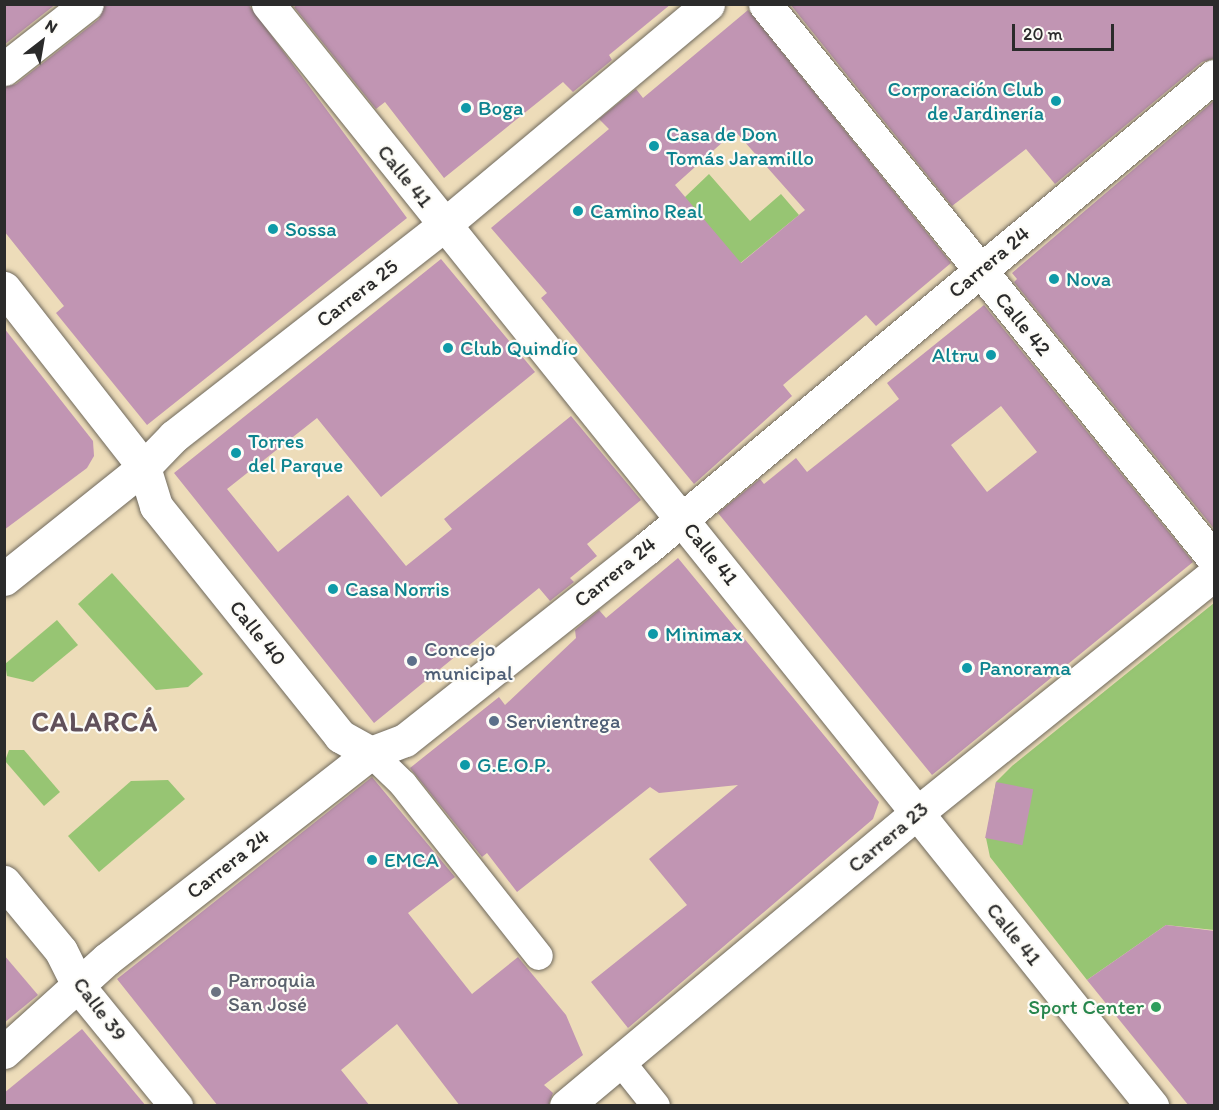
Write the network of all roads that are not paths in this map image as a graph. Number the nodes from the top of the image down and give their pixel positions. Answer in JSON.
{"nodes":[{"id":1,"x":87,"y":4,"type":"edge"},
{"id":2,"x":268,"y":4,"type":"edge"},
{"id":3,"x":708,"y":4,"type":"edge"},
{"id":4,"x":765,"y":4,"type":"edge"},
{"id":5,"x":4,"y":69,"type":"edge"},
{"id":6,"x":1215,"y":76,"type":"edge"},
{"id":7,"x":444,"y":225,"type":"junction"},
{"id":8,"x":979,"y":270,"type":"junction"},
{"id":9,"x":4,"y":288,"type":"edge"},
{"id":10,"x":144,"y":467,"type":"junction"},
{"id":11,"x":683,"y":518,"type":"junction"},
{"id":12,"x":1215,"y":559,"type":"edge"},
{"id":13,"x":1215,"y":574,"type":"edge"},
{"id":14,"x":4,"y":579,"type":"edge"},
{"id":15,"x":371,"y":753,"type":"junction"},
{"id":16,"x":917,"y":813,"type":"junction"},
{"id":17,"x":4,"y":882,"type":"edge"},
{"id":18,"x":539,"y":956,"type":"dead end"},
{"id":19,"x":79,"y":987,"type":"junction"},
{"id":20,"x":4,"y":1052,"type":"edge"},
{"id":21,"x":621,"y":1062,"type":"junction"},
{"id":22,"x":176,"y":1106,"type":"edge"},
{"id":23,"x":566,"y":1106,"type":"edge"},
{"id":24,"x":656,"y":1106,"type":"edge"},
{"id":25,"x":1152,"y":1106,"type":"edge"}],
"edges":[{"from":1,"to":5,"type":"street"},
{"from":2,"to":7,"type":"street","name":"Calle 41"},
{"from":3,"to":7,"type":"street","name":"Carrera 25"},
{"from":4,"to":8,"type":"street","name":"Calle 42"},
{"from":6,"to":8,"type":"street","name":"Carrera 24"},
{"from":7,"to":10,"type":"street","name":"Carrera 25"},
{"from":7,"to":11,"type":"street","name":"Calle 41"},
{"from":8,"to":11,"type":"street","name":"Carrera 24"},
{"from":8,"to":12,"type":"street","name":"Calle 42"},
{"from":9,"to":10,"type":"street","name":"Calle 40"},
{"from":10,"to":14,"type":"street","name":"Carrera 25"},
{"from":10,"to":15,"type":"street","name":"Calle 40"},
{"from":11,"to":15,"type":"street","name":"Carrera 24"},
{"from":11,"to":16,"type":"street","name":"Calle 41"},
{"from":13,"to":16,"type":"street","name":"Carrera 23"},
{"from":15,"to":18,"type":"street","name":"Calle 40"},
{"from":15,"to":19,"type":"street","name":"Carrera 24"},
{"from":16,"to":21,"type":"street","name":"Carrera 23"},
{"from":16,"to":25,"type":"street","name":"Calle 41"},
{"from":17,"to":19,"type":"street","name":"Calle 39"},
{"from":19,"to":20,"type":"street","name":"Carrera 24"},
{"from":19,"to":22,"type":"street","name":"Calle 39"},
{"from":21,"to":23,"type":"street","name":"Carrera 23"},
{"from":21,"to":24,"type":"street"}]}
